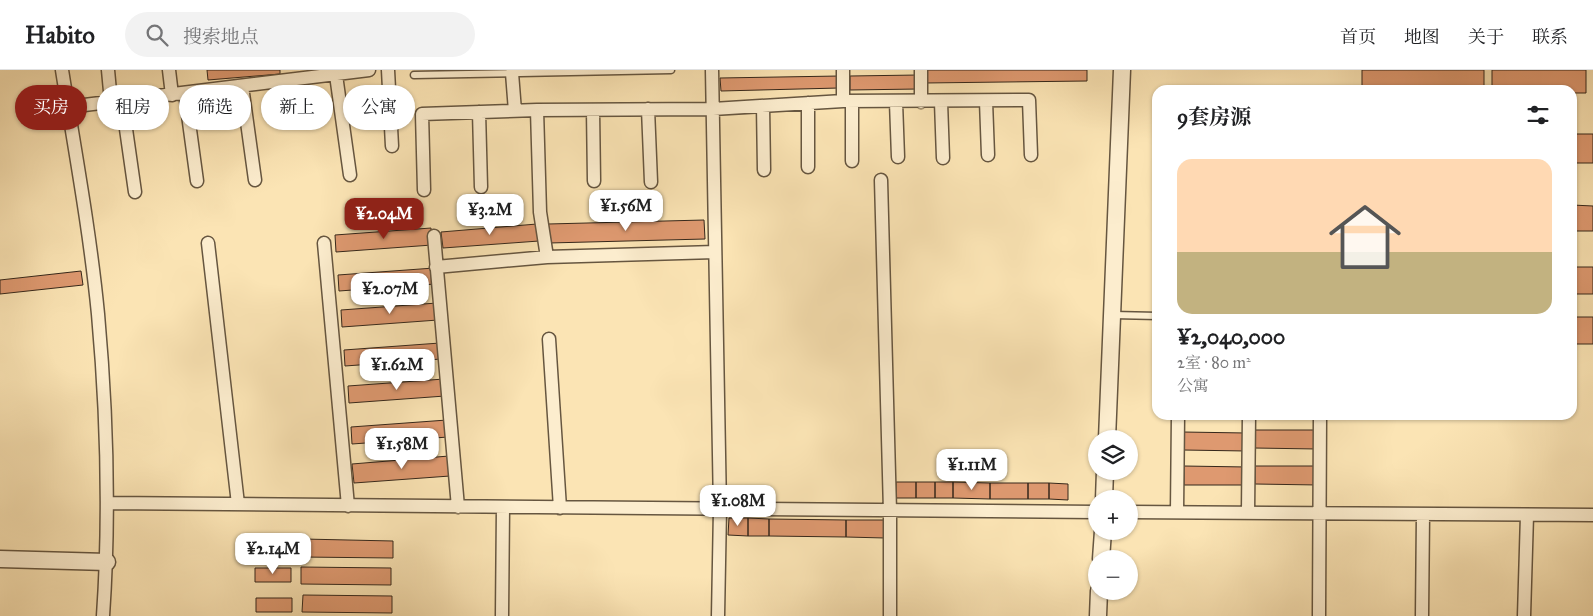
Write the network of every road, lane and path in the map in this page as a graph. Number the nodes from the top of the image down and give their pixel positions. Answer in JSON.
{"nodes":[{"id":1,"x":62,"y":70,"type":"edge"},
{"id":2,"x":108,"y":70,"type":"edge"},
{"id":3,"x":169,"y":70,"type":"edge"},
{"id":4,"x":369,"y":70,"type":"edge"},
{"id":5,"x":388,"y":70,"type":"edge"},
{"id":6,"x":671,"y":70,"type":"edge"},
{"id":7,"x":712,"y":70,"type":"edge"},
{"id":8,"x":843,"y":70,"type":"edge"},
{"id":9,"x":921,"y":70,"type":"edge"},
{"id":10,"x":1122,"y":70,"type":"edge"},
{"id":11,"x":512,"y":73,"type":"junction"},
{"id":12,"x":336,"y":75,"type":"junction"},
{"id":13,"x":414,"y":75,"type":"dead end"},
{"id":14,"x":64,"y":85,"type":"edge"},
{"id":15,"x":112,"y":85,"type":"edge"},
{"id":16,"x":251,"y":85,"type":"edge"},
{"id":17,"x":179,"y":94,"type":"edge"},
{"id":18,"x":169,"y":95,"type":"edge"},
{"id":19,"x":172,"y":95,"type":"junction"},
{"id":20,"x":848,"y":101,"type":"junction"},
{"id":21,"x":986,"y":101,"type":"junction"},
{"id":22,"x":896,"y":102,"type":"junction"},
{"id":23,"x":921,"y":102,"type":"junction"},
{"id":24,"x":941,"y":102,"type":"junction"},
{"id":25,"x":808,"y":103,"type":"junction"},
{"id":26,"x":763,"y":106,"type":"junction"},
{"id":27,"x":713,"y":109,"type":"junction"},
{"id":28,"x":537,"y":110,"type":"junction"},
{"id":29,"x":592,"y":110,"type":"junction"},
{"id":30,"x":648,"y":110,"type":"junction"},
{"id":31,"x":515,"y":111,"type":"junction"},
{"id":32,"x":479,"y":112,"type":"junction"},
{"id":33,"x":71,"y":130,"type":"edge"},
{"id":34,"x":123,"y":130,"type":"edge"},
{"id":35,"x":190,"y":130,"type":"edge"},
{"id":36,"x":248,"y":130,"type":"edge"},
{"id":37,"x":392,"y":146,"type":"dead end"},
{"id":38,"x":988,"y":155,"type":"dead end"},
{"id":39,"x":1031,"y":155,"type":"dead end"},
{"id":40,"x":898,"y":157,"type":"dead end"},
{"id":41,"x":943,"y":158,"type":"dead end"},
{"id":42,"x":852,"y":161,"type":"dead end"},
{"id":43,"x":808,"y":167,"type":"dead end"},
{"id":44,"x":764,"y":170,"type":"dead end"},
{"id":45,"x":350,"y":175,"type":"dead end"},
{"id":46,"x":255,"y":180,"type":"dead end"},
{"id":47,"x":881,"y":180,"type":"dead end"},
{"id":48,"x":594,"y":181,"type":"dead end"},
{"id":49,"x":197,"y":182,"type":"dead end"},
{"id":50,"x":651,"y":182,"type":"dead end"},
{"id":51,"x":481,"y":187,"type":"dead end"},
{"id":52,"x":424,"y":190,"type":"dead end"},
{"id":53,"x":135,"y":192,"type":"dead end"},
{"id":54,"x":434,"y":236,"type":"dead end"},
{"id":55,"x":208,"y":243,"type":"dead end"},
{"id":56,"x":324,"y":243,"type":"dead end"},
{"id":57,"x":715,"y":252,"type":"junction"},
{"id":58,"x":547,"y":257,"type":"junction"},
{"id":59,"x":436,"y":267,"type":"junction"},
{"id":60,"x":1112,"y":315,"type":"junction"},
{"id":61,"x":1152,"y":316,"type":"edge"},
{"id":62,"x":549,"y":338,"type":"dead end"},
{"id":63,"x":1178,"y":420,"type":"edge"},
{"id":64,"x":1250,"y":420,"type":"edge"},
{"id":65,"x":1320,"y":420,"type":"edge"},
{"id":66,"x":1107,"y":430,"type":"edge"},
{"id":67,"x":108,"y":503,"type":"junction"},
{"id":68,"x":238,"y":504,"type":"junction"},
{"id":69,"x":348,"y":506,"type":"junction"},
{"id":70,"x":458,"y":507,"type":"junction"},
{"id":71,"x":503,"y":507,"type":"junction"},
{"id":72,"x":560,"y":508,"type":"junction"},
{"id":73,"x":720,"y":509,"type":"junction"},
{"id":74,"x":890,"y":511,"type":"junction"},
{"id":75,"x":1088,"y":512,"type":"edge"},
{"id":76,"x":1138,"y":512,"type":"edge"},
{"id":77,"x":1177,"y":512,"type":"junction"},
{"id":78,"x":1248,"y":513,"type":"junction"},
{"id":79,"x":1320,"y":513,"type":"junction"},
{"id":80,"x":1423,"y":514,"type":"junction"},
{"id":81,"x":1527,"y":515,"type":"junction"},
{"id":82,"x":1593,"y":515,"type":"edge"},
{"id":83,"x":0,"y":559,"type":"edge"},
{"id":84,"x":107,"y":562,"type":"junction"},
{"id":85,"x":1099,"y":600,"type":"edge"},
{"id":86,"x":104,"y":616,"type":"edge"},
{"id":87,"x":502,"y":616,"type":"edge"},
{"id":88,"x":718,"y":616,"type":"edge"},
{"id":89,"x":890,"y":616,"type":"edge"},
{"id":90,"x":1098,"y":616,"type":"edge"},
{"id":91,"x":1319,"y":616,"type":"edge"},
{"id":92,"x":1422,"y":616,"type":"edge"},
{"id":93,"x":1524,"y":616,"type":"edge"}],
"edges":[{"from":1,"to":14,"type":"street"},
{"from":2,"to":15,"type":"street"},
{"from":3,"to":19,"type":"street"},
{"from":4,"to":12,"type":"street"},
{"from":5,"to":37,"type":"street"},
{"from":6,"to":11,"type":"lane"},
{"from":7,"to":27,"type":"street"},
{"from":8,"to":20,"type":"street"},
{"from":9,"to":23,"type":"street"},
{"from":10,"to":60,"type":"street"},
{"from":11,"to":13,"type":"lane"},
{"from":11,"to":31,"type":"street"},
{"from":12,"to":16,"type":"street"},
{"from":12,"to":45,"type":"street"},
{"from":17,"to":19,"type":"street"},
{"from":18,"to":19,"type":"street"},
{"from":20,"to":22,"type":"street"},
{"from":20,"to":25,"type":"street"},
{"from":20,"to":42,"type":"street"},
{"from":21,"to":24,"type":"street"},
{"from":21,"to":38,"type":"street"},
{"from":21,"to":39,"type":"street"},
{"from":22,"to":23,"type":"street"},
{"from":22,"to":40,"type":"street"},
{"from":23,"to":24,"type":"street"},
{"from":24,"to":41,"type":"street"},
{"from":25,"to":26,"type":"street"},
{"from":25,"to":43,"type":"street"},
{"from":26,"to":27,"type":"street"},
{"from":26,"to":44,"type":"street"},
{"from":27,"to":30,"type":"street"},
{"from":27,"to":57,"type":"street"},
{"from":28,"to":29,"type":"street"},
{"from":28,"to":31,"type":"street"},
{"from":28,"to":58,"type":"street"},
{"from":29,"to":30,"type":"street"},
{"from":29,"to":48,"type":"street"},
{"from":30,"to":50,"type":"street"},
{"from":31,"to":32,"type":"street"},
{"from":32,"to":51,"type":"street"},
{"from":32,"to":52,"type":"street"},
{"from":33,"to":67,"type":"street"},
{"from":34,"to":53,"type":"street"},
{"from":35,"to":49,"type":"street"},
{"from":36,"to":46,"type":"street"},
{"from":47,"to":74,"type":"street"},
{"from":54,"to":59,"type":"street"},
{"from":55,"to":68,"type":"street"},
{"from":56,"to":69,"type":"street"},
{"from":57,"to":58,"type":"street"},
{"from":57,"to":73,"type":"street"},
{"from":58,"to":59,"type":"street"},
{"from":59,"to":70,"type":"street"},
{"from":60,"to":61,"type":"lane"},
{"from":60,"to":66,"type":"street"},
{"from":62,"to":72,"type":"street"},
{"from":63,"to":77,"type":"street"},
{"from":64,"to":78,"type":"street"},
{"from":65,"to":79,"type":"street"},
{"from":67,"to":68,"type":"street"},
{"from":67,"to":84,"type":"street"},
{"from":68,"to":69,"type":"street"},
{"from":69,"to":70,"type":"street"},
{"from":70,"to":71,"type":"street"},
{"from":71,"to":72,"type":"street"},
{"from":71,"to":87,"type":"street"},
{"from":72,"to":73,"type":"street"},
{"from":73,"to":74,"type":"street"},
{"from":73,"to":88,"type":"street"},
{"from":74,"to":75,"type":"street"},
{"from":74,"to":89,"type":"street"},
{"from":76,"to":77,"type":"street"},
{"from":77,"to":78,"type":"street"},
{"from":78,"to":79,"type":"street"},
{"from":79,"to":80,"type":"street"},
{"from":79,"to":91,"type":"street"},
{"from":80,"to":81,"type":"street"},
{"from":80,"to":92,"type":"street"},
{"from":81,"to":82,"type":"street"},
{"from":81,"to":93,"type":"street"},
{"from":83,"to":84,"type":"street"},
{"from":84,"to":86,"type":"street"},
{"from":85,"to":90,"type":"street"}]}
